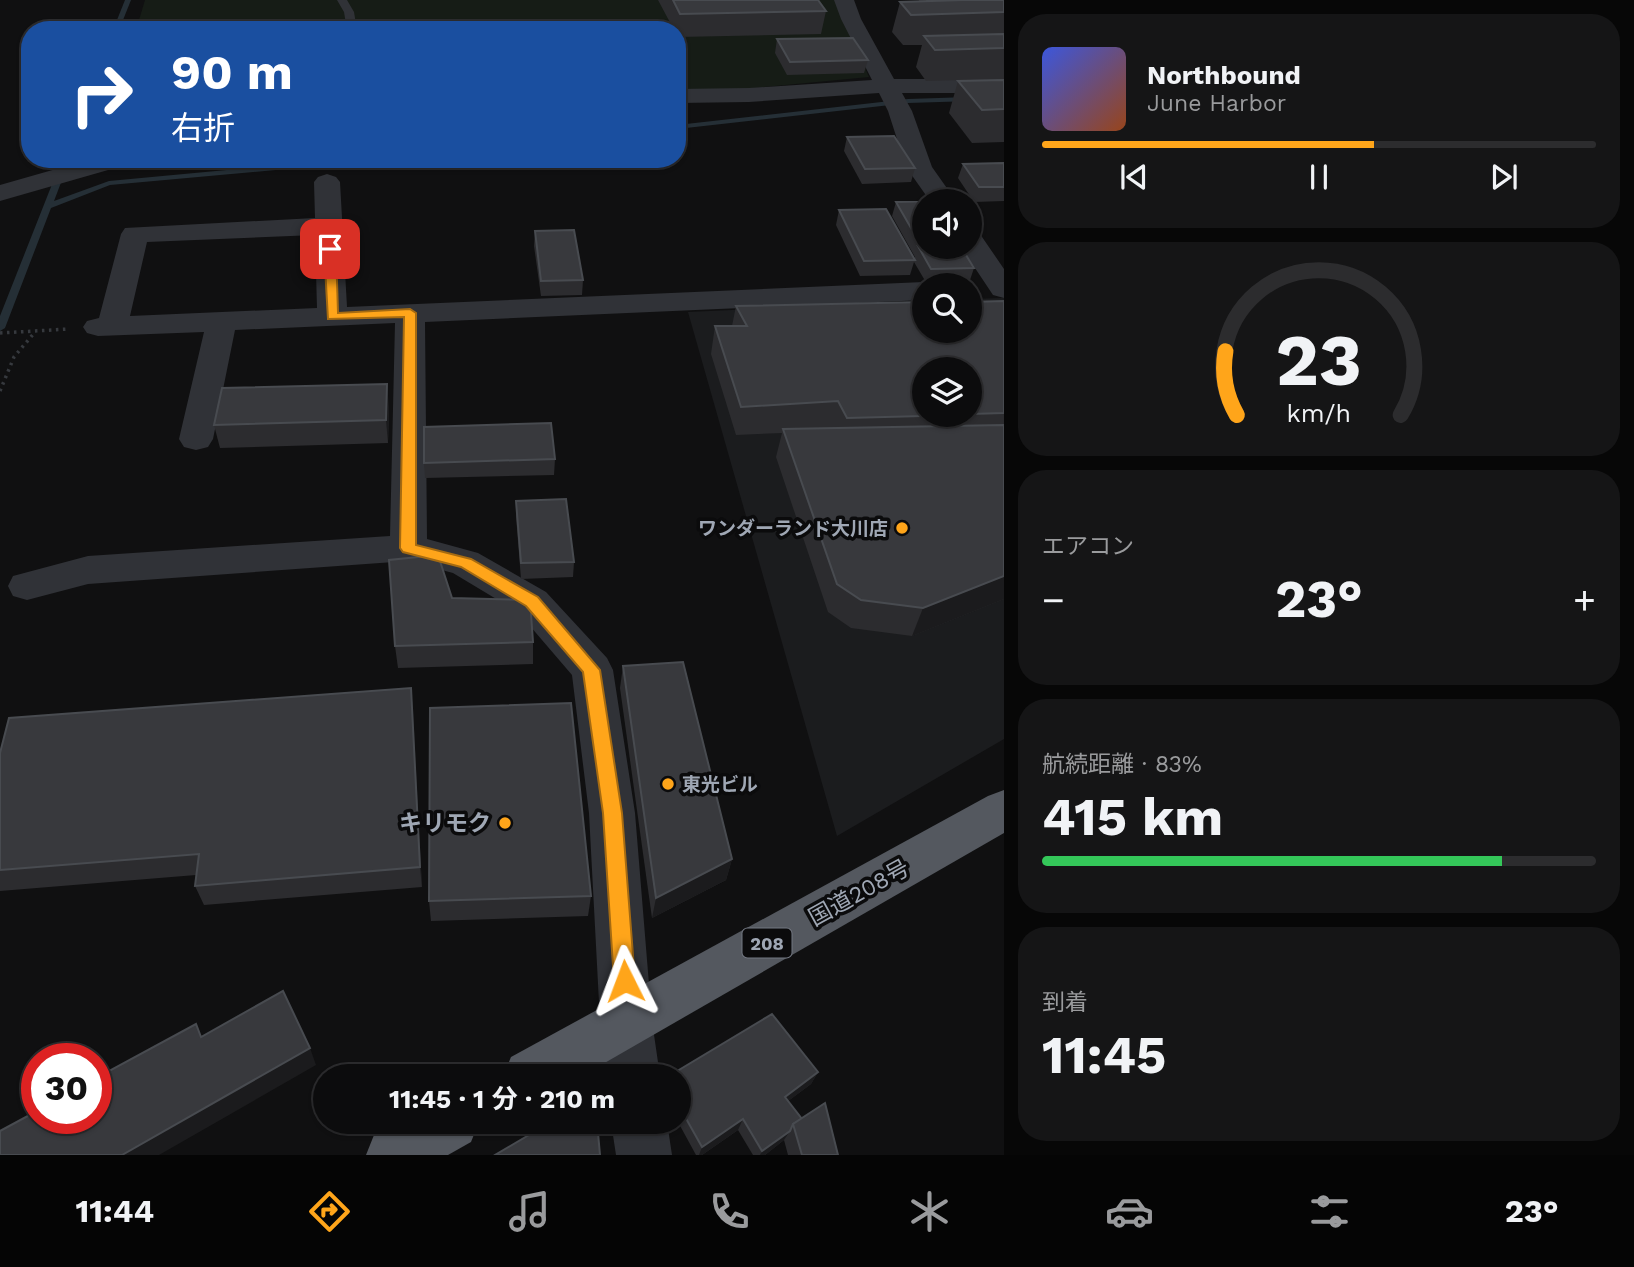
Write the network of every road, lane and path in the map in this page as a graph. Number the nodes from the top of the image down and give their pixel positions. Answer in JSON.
{"nodes":[{"id":1,"x":342,"y":0,"type":"edge"},
{"id":2,"x":844,"y":0,"type":"edge"},
{"id":3,"x":350,"y":21,"type":"edge"},
{"id":4,"x":1004,"y":86,"type":"edge"},
{"id":5,"x":686,"y":96,"type":"edge"},
{"id":6,"x":894,"y":97,"type":"junction"},
{"id":7,"x":91,"y":168,"type":"edge"},
{"id":8,"x":327,"y":182,"type":"dead end"},
{"id":9,"x":935,"y":189,"type":"edge"},
{"id":10,"x":0,"y":193,"type":"edge"},
{"id":11,"x":329,"y":226,"type":"junction"},
{"id":12,"x":982,"y":257,"type":"edge"},
{"id":13,"x":1004,"y":289,"type":"edge"},
{"id":14,"x":982,"y":290,"type":"edge"},
{"id":15,"x":912,"y":292,"type":"edge"},
{"id":16,"x":410,"y":313,"type":"junction"},
{"id":17,"x":332,"y":317,"type":"junction"},
{"id":18,"x":221,"y":322,"type":"junction"},
{"id":19,"x":105,"y":327,"type":"junction"},
{"id":20,"x":36,"y":331,"type":"junction"},
{"id":21,"x":0,"y":333,"type":"edge"},
{"id":22,"x":0,"y":391,"type":"edge"},
{"id":23,"x":196,"y":439,"type":"dead end"},
{"id":24,"x":408,"y":548,"type":"junction"},
{"id":25,"x":27,"y":586,"type":"dead end"},
{"id":26,"x":1004,"y":810,"type":"edge"},
{"id":27,"x":625,"y":1021,"type":"junction"},
{"id":28,"x":551,"y":1064,"type":"edge"},
{"id":29,"x":631,"y":1064,"type":"edge"},
{"id":30,"x":430,"y":1134,"type":"edge"},
{"id":31,"x":641,"y":1134,"type":"edge"},
{"id":32,"x":394,"y":1155,"type":"edge"},
{"id":33,"x":644,"y":1155,"type":"edge"}],
"edges":[{"from":1,"to":3,"type":"lane"},
{"from":2,"to":6,"type":"street"},
{"from":4,"to":6,"type":"street"},
{"from":5,"to":6,"type":"street"},
{"from":6,"to":9,"type":"street"},
{"from":7,"to":10,"type":"street"},
{"from":8,"to":11,"type":"street"},
{"from":11,"to":17,"type":"street"},
{"from":11,"to":19,"type":"street"},
{"from":12,"to":13,"type":"street"},
{"from":13,"to":14,"type":"street"},
{"from":15,"to":16,"type":"street"},
{"from":16,"to":17,"type":"street"},
{"from":16,"to":24,"type":"street"},
{"from":17,"to":18,"type":"street"},
{"from":18,"to":19,"type":"street"},
{"from":18,"to":23,"type":"street"},
{"from":19,"to":20,"type":"path"},
{"from":20,"to":21,"type":"path"},
{"from":20,"to":22,"type":"path"},
{"from":24,"to":25,"type":"street"},
{"from":24,"to":27,"type":"street"},
{"from":26,"to":27,"type":"highway","name":"国道208号","number":"208"},
{"from":27,"to":28,"type":"highway","name":"国道208号","number":"208"},
{"from":27,"to":29,"type":"street"},
{"from":30,"to":32,"type":"highway"},
{"from":31,"to":33,"type":"street"}]}
